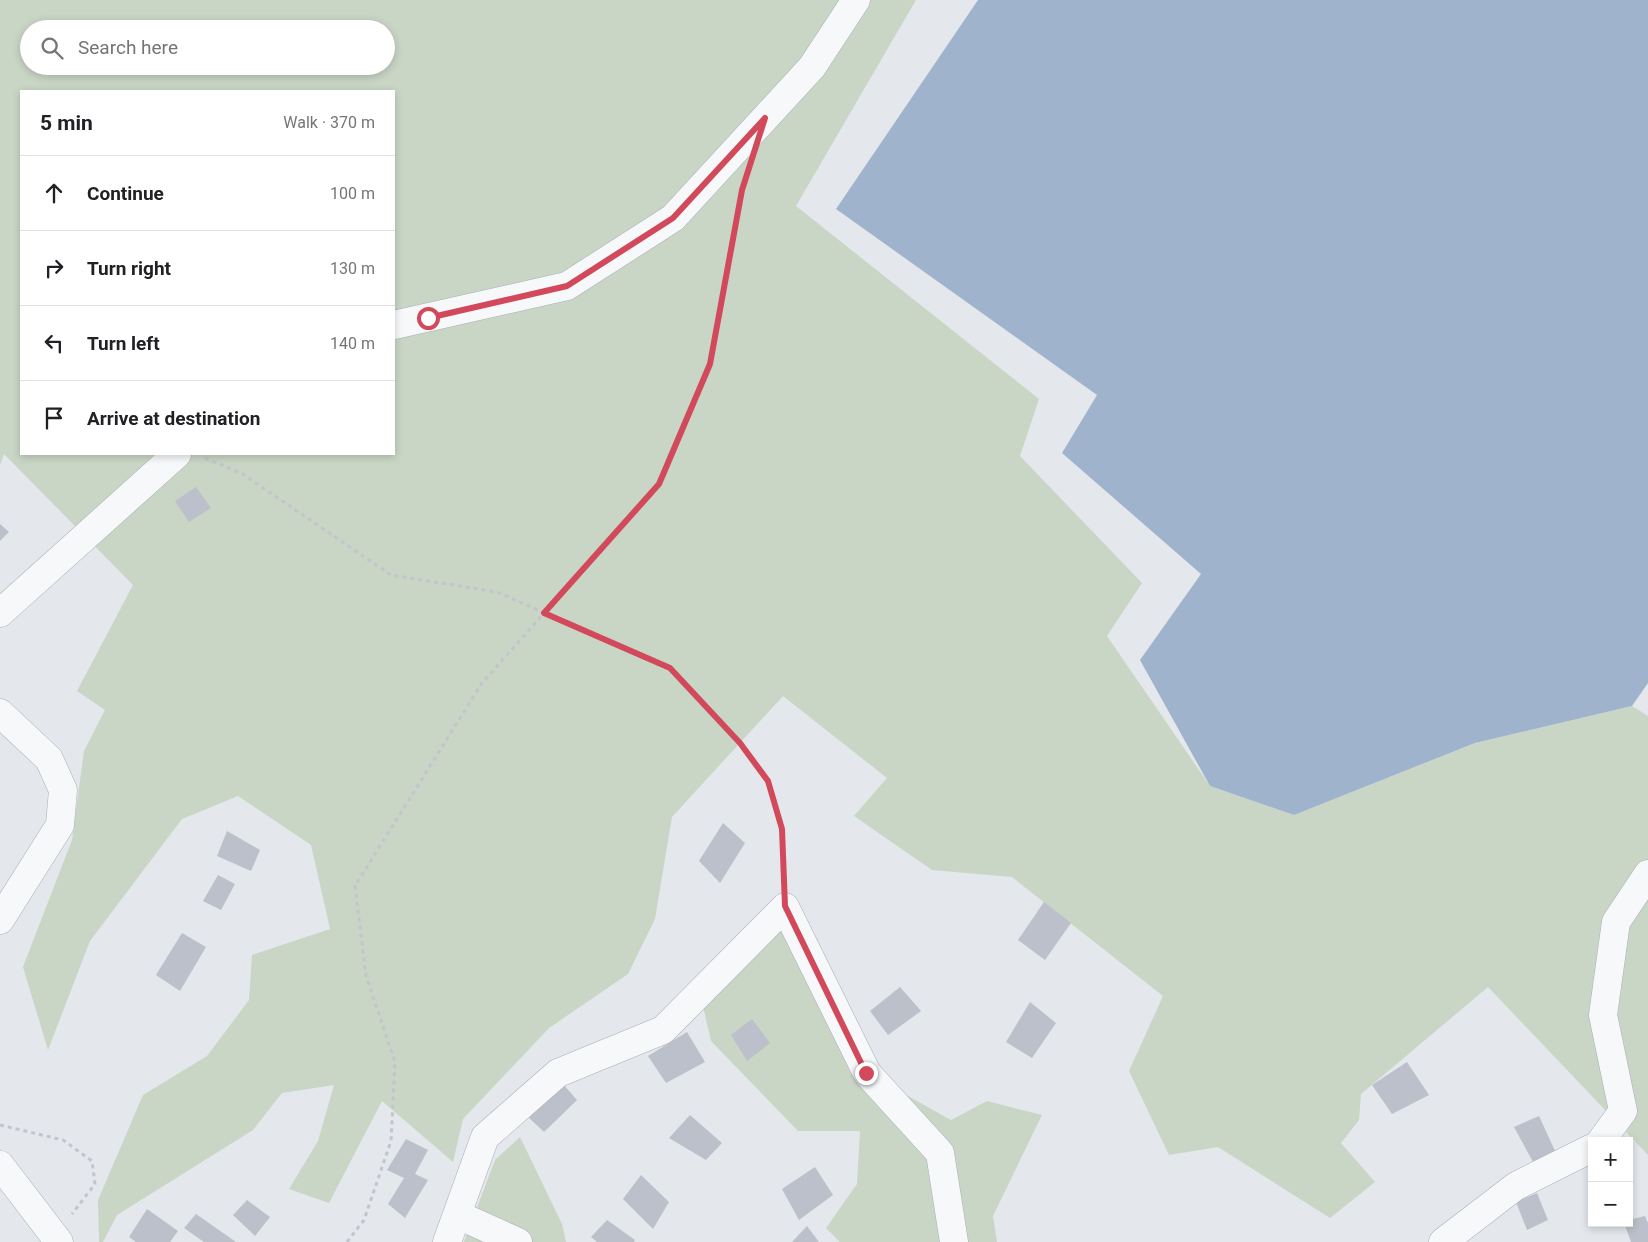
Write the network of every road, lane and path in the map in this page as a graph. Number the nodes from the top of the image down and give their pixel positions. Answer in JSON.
{"nodes":[{"id":1,"x":856,"y":0,"type":"edge"},
{"id":2,"x":745,"y":181,"type":"dead end"},
{"id":3,"x":395,"y":325,"type":"edge"},
{"id":4,"x":176,"y":455,"type":"edge"},
{"id":5,"x":198,"y":455,"type":"edge"},
{"id":6,"x":544,"y":613,"type":"junction"},
{"id":7,"x":0,"y":614,"type":"edge"},
{"id":8,"x":0,"y":713,"type":"edge"},
{"id":9,"x":1648,"y":874,"type":"edge"},
{"id":10,"x":785,"y":906,"type":"junction"},
{"id":11,"x":0,"y":920,"type":"edge"},
{"id":12,"x":0,"y":1125,"type":"edge"},
{"id":13,"x":1604,"y":1137,"type":"edge"},
{"id":14,"x":1588,"y":1150,"type":"edge"},
{"id":15,"x":0,"y":1166,"type":"edge"},
{"id":16,"x":458,"y":1215,"type":"junction"},
{"id":17,"x":59,"y":1242,"type":"edge"},
{"id":18,"x":347,"y":1242,"type":"edge"},
{"id":19,"x":447,"y":1242,"type":"edge"},
{"id":20,"x":518,"y":1242,"type":"edge"},
{"id":21,"x":954,"y":1242,"type":"edge"},
{"id":22,"x":1443,"y":1242,"type":"edge"}],
"edges":[{"from":1,"to":3,"type":"street"},
{"from":2,"to":6,"type":"path"},
{"from":4,"to":7,"type":"street"},
{"from":5,"to":6,"type":"path"},
{"from":6,"to":10,"type":"path"},
{"from":6,"to":18,"type":"path"},
{"from":8,"to":11,"type":"street"},
{"from":9,"to":13,"type":"street"},
{"from":10,"to":16,"type":"street"},
{"from":10,"to":21,"type":"street"},
{"from":12,"to":17,"type":"path"},
{"from":14,"to":22,"type":"street"},
{"from":15,"to":17,"type":"street"},
{"from":16,"to":19,"type":"street"},
{"from":16,"to":20,"type":"street"}]}
